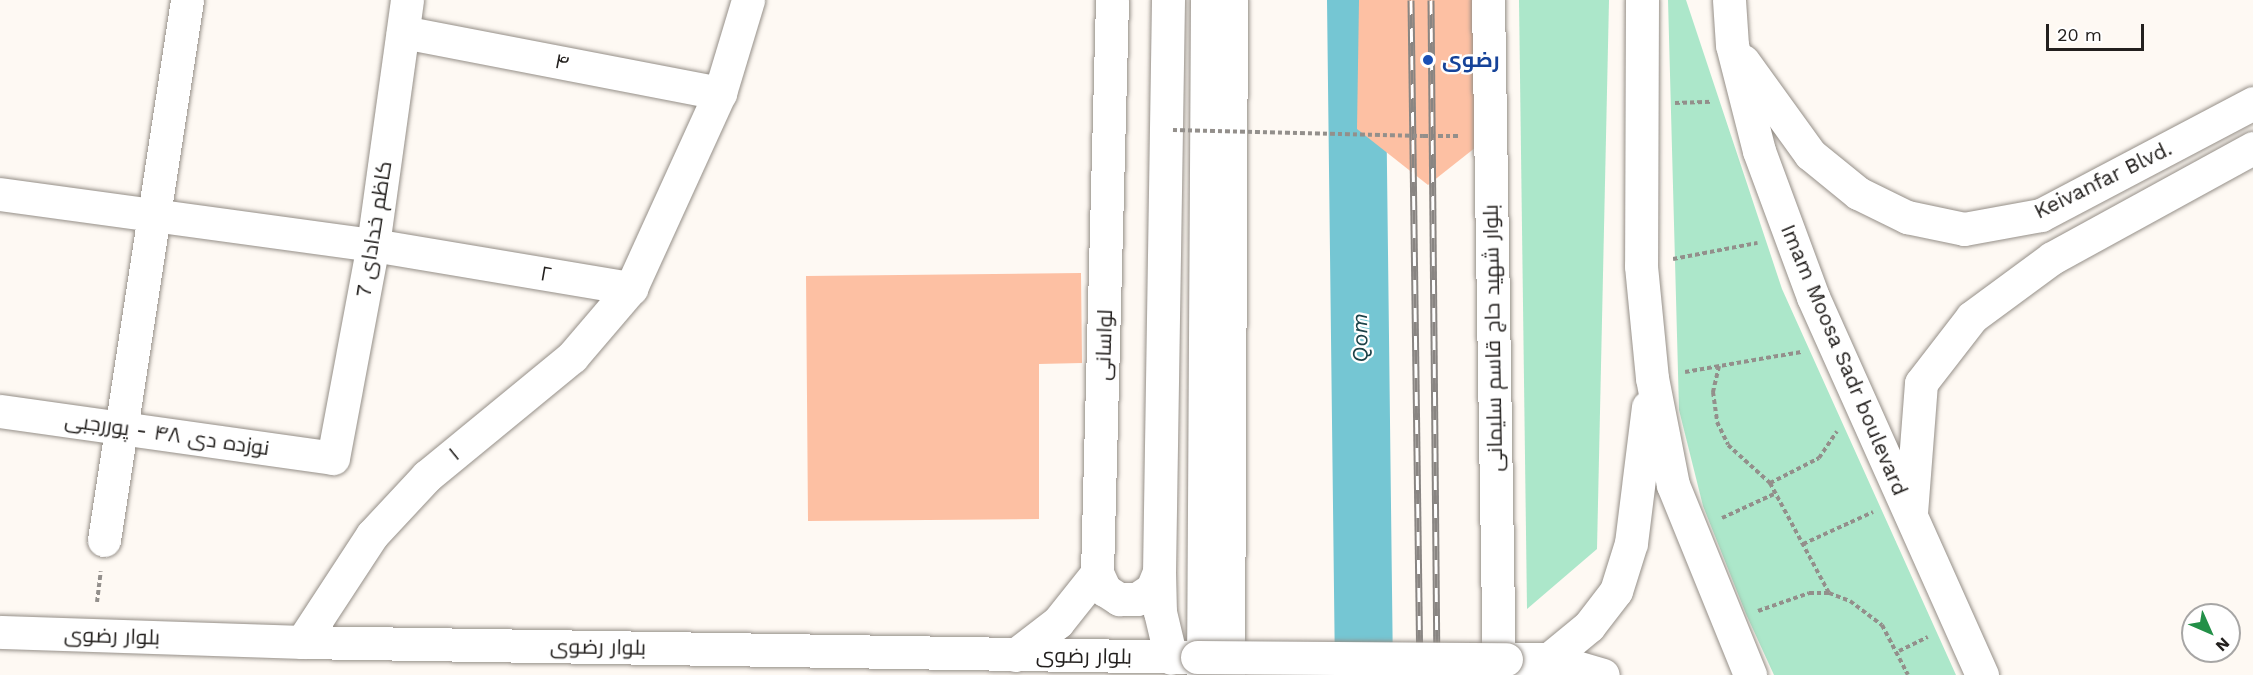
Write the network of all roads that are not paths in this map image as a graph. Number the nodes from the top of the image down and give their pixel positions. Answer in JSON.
{"nodes":[{"id":1,"x":187,"y":0,"type":"edge"},
{"id":2,"x":407,"y":0,"type":"edge"},
{"id":3,"x":748,"y":0,"type":"edge"},
{"id":4,"x":1112,"y":0,"type":"edge"},
{"id":5,"x":1168,"y":0,"type":"edge"},
{"id":6,"x":1207,"y":0,"type":"edge"},
{"id":7,"x":1231,"y":0,"type":"edge"},
{"id":8,"x":1488,"y":0,"type":"edge"},
{"id":9,"x":1642,"y":0,"type":"edge"},
{"id":10,"x":1729,"y":0,"type":"edge"},
{"id":11,"x":403,"y":32,"type":"junction"},
{"id":12,"x":1732,"y":45,"type":"junction"},
{"id":13,"x":720,"y":93,"type":"junction"},
{"id":14,"x":2253,"y":103,"type":"edge"},
{"id":15,"x":2253,"y":148,"type":"edge"},
{"id":16,"x":0,"y":194,"type":"edge"},
{"id":17,"x":153,"y":216,"type":"junction"},
{"id":18,"x":373,"y":244,"type":"junction"},
{"id":19,"x":631,"y":288,"type":"junction"},
{"id":20,"x":1652,"y":378,"type":"junction"},
{"id":21,"x":0,"y":411,"type":"edge"},
{"id":22,"x":121,"y":428,"type":"junction"},
{"id":23,"x":333,"y":458,"type":"joint"},
{"id":24,"x":1911,"y":517,"type":"junction"},
{"id":25,"x":104,"y":540,"type":"road end"},
{"id":26,"x":1159,"y":572,"type":"junction"},
{"id":27,"x":1097,"y":573,"type":"junction"},
{"id":28,"x":0,"y":632,"type":"edge"},
{"id":29,"x":302,"y":642,"type":"junction"},
{"id":30,"x":1015,"y":654,"type":"junction"},
{"id":31,"x":1549,"y":659,"type":"junction"},
{"id":32,"x":1190,"y":663,"type":"edge"},
{"id":33,"x":1502,"y":667,"type":"edge"},
{"id":34,"x":1228,"y":675,"type":"edge"},
{"id":35,"x":1603,"y":675,"type":"edge"},
{"id":36,"x":1750,"y":675,"type":"edge"},
{"id":37,"x":1982,"y":675,"type":"edge"}],
"edges":[{"from":1,"to":17,"type":"main road"},
{"from":2,"to":11,"type":"main road","name":"7 کاظم خدادای"},
{"from":3,"to":13,"type":"main road"},
{"from":4,"to":27,"type":"main road","name":"لواسانی"},
{"from":5,"to":26,"type":"main road"},
{"from":6,"to":32,"type":"main road"},
{"from":7,"to":34,"type":"main road"},
{"from":8,"to":33,"type":"main road","name":"بلوار شهید حاج قاسم سلیمانی"},
{"from":9,"to":20,"type":"main road"},
{"from":10,"to":12,"type":"main road","name":"Imam Moosa Sadr boulevard"},
{"from":11,"to":13,"type":"main road","name":"۴"},
{"from":11,"to":18,"type":"main road","name":"7 کاظم خدادای"},
{"from":12,"to":14,"type":"main road","name":"Keivanfar Blvd."},
{"from":12,"to":24,"type":"main road","name":"Imam Moosa Sadr boulevard"},
{"from":13,"to":19,"type":"main road"},
{"from":15,"to":24,"type":"main road","name":"Keivanfar Blvd."},
{"from":16,"to":17,"type":"main road","name":"۲"},
{"from":17,"to":18,"type":"main road","name":"۲"},
{"from":17,"to":22,"type":"main road"},
{"from":18,"to":19,"type":"main road","name":"۲"},
{"from":18,"to":23,"type":"main road","name":"7 کاظم خدادای"},
{"from":19,"to":29,"type":"main road","name":"۱"},
{"from":20,"to":31,"type":"main road"},
{"from":20,"to":36,"type":"main road"},
{"from":21,"to":22,"type":"main road","name":"نوزده دی ۴۸ - پوررجبی"},
{"from":22,"to":23,"type":"main road","name":"نوزده دی ۴۸ - پوررجبی"},
{"from":22,"to":25,"type":"main road"},
{"from":24,"to":37,"type":"main road","name":"Imam Moosa Sadr boulevard"},
{"from":26,"to":27,"type":"main road"},
{"from":26,"to":32,"type":"main road"},
{"from":27,"to":30,"type":"main road"},
{"from":28,"to":29,"type":"main road","name":"بلوار رضوی"},
{"from":29,"to":30,"type":"main road","name":"بلوار رضوی"},
{"from":30,"to":32,"type":"main road","name":"بلوار رضوی"},
{"from":31,"to":33,"type":"main road","name":"بلوار رضوی"},
{"from":31,"to":35,"type":"main road","name":"بلوار رضوی"},
{"from":32,"to":33,"type":"main road","name":"بلوار رضوی","bridge":true}]}
